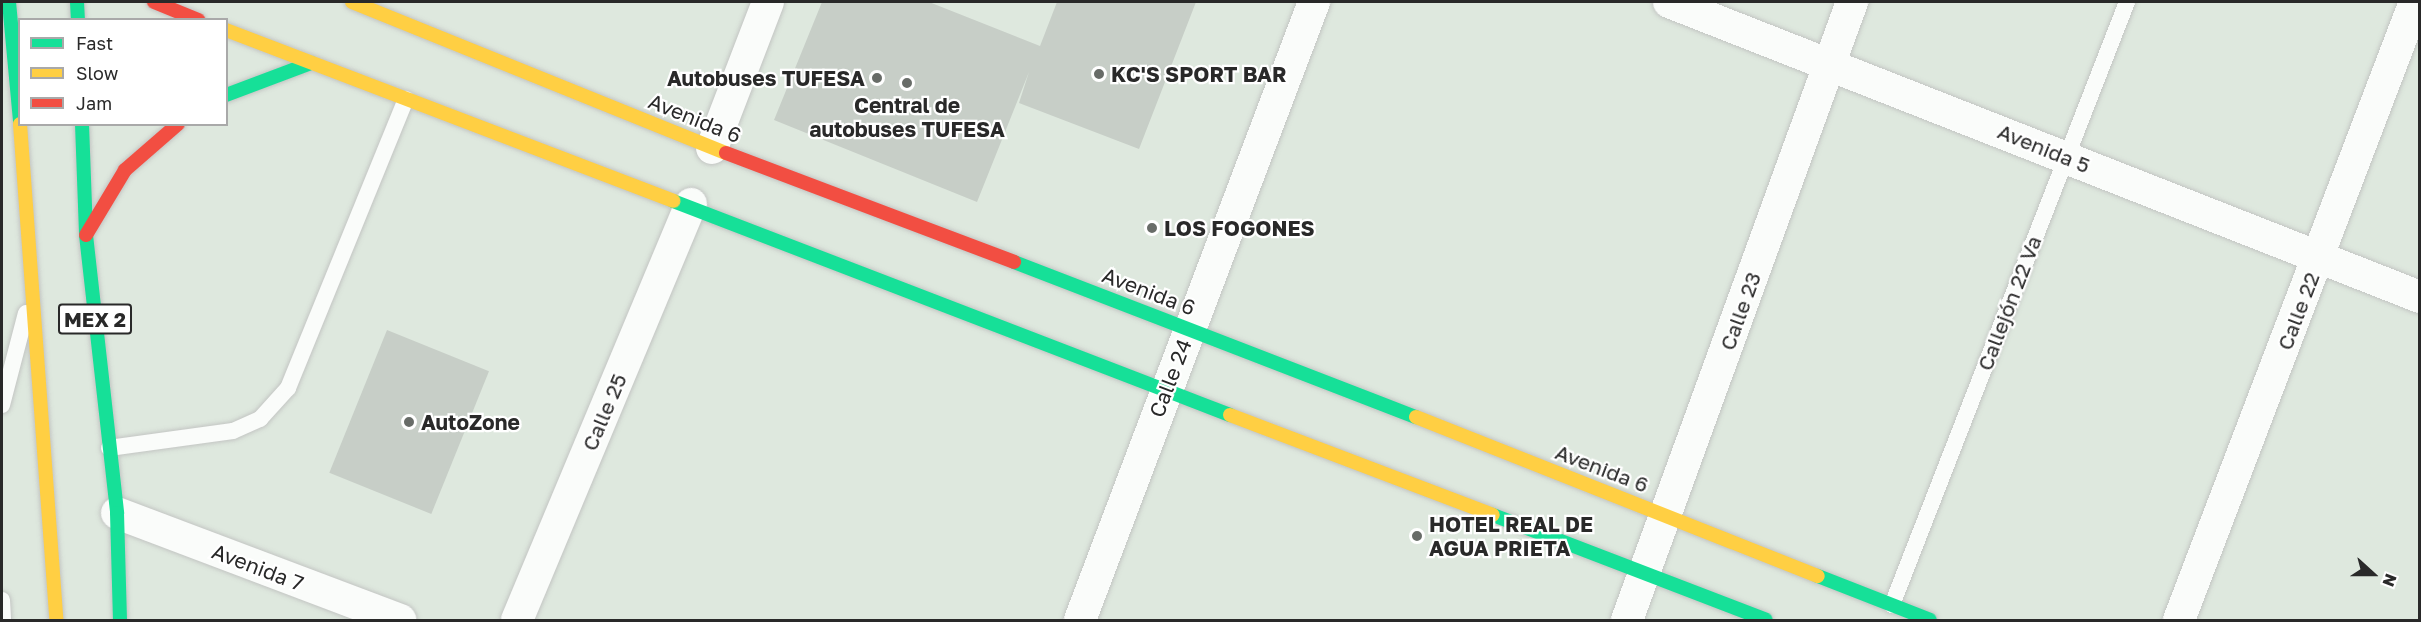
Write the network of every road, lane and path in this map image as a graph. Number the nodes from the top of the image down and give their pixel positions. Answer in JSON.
{"nodes":[{"id":1,"x":9,"y":2,"type":"edge"},
{"id":2,"x":77,"y":2,"type":"edge"},
{"id":3,"x":154,"y":2,"type":"edge"},
{"id":4,"x":352,"y":2,"type":"edge"},
{"id":5,"x":768,"y":2,"type":"edge"},
{"id":6,"x":1314,"y":2,"type":"edge"},
{"id":7,"x":1669,"y":2,"type":"edge"},
{"id":8,"x":1852,"y":2,"type":"edge"},
{"id":9,"x":2127,"y":2,"type":"edge"},
{"id":10,"x":2415,"y":2,"type":"edge"},
{"id":11,"x":78,"y":18,"type":"edge"},
{"id":12,"x":193,"y":18,"type":"edge"},
{"id":13,"x":228,"y":31,"type":"edge"},
{"id":14,"x":1829,"y":61,"type":"junction"},
{"id":15,"x":311,"y":63,"type":"junction"},
{"id":16,"x":228,"y":94,"type":"edge"},
{"id":17,"x":406,"y":99,"type":"junction"},
{"id":18,"x":18,"y":101,"type":"edge"},
{"id":19,"x":20,"y":126,"type":"edge"},
{"id":20,"x":82,"y":126,"type":"edge"},
{"id":21,"x":176,"y":126,"type":"edge"},
{"id":22,"x":712,"y":148,"type":"junction"},
{"id":23,"x":2066,"y":157,"type":"junction"},
{"id":24,"x":691,"y":204,"type":"junction"},
{"id":25,"x":86,"y":235,"type":"junction"},
{"id":26,"x":2318,"y":258,"type":"junction"},
{"id":27,"x":34,"y":289,"type":"junction"},
{"id":28,"x":2420,"y":297,"type":"edge"},
{"id":29,"x":1190,"y":328,"type":"junction"},
{"id":30,"x":1166,"y":388,"type":"junction"},
{"id":31,"x":2,"y":405,"type":"edge"},
{"id":32,"x":109,"y":448,"type":"junction"},
{"id":33,"x":117,"y":513,"type":"junction"},
{"id":34,"x":1666,"y":516,"type":"junction"},
{"id":35,"x":1644,"y":573,"type":"junction"},
{"id":36,"x":2,"y":600,"type":"edge"},
{"id":37,"x":1892,"y":605,"type":"junction"},
{"id":38,"x":3,"y":621,"type":"edge"},
{"id":39,"x":56,"y":621,"type":"edge"},
{"id":40,"x":120,"y":621,"type":"edge"},
{"id":41,"x":400,"y":621,"type":"edge"},
{"id":42,"x":517,"y":621,"type":"edge"},
{"id":43,"x":1080,"y":621,"type":"edge"},
{"id":44,"x":1627,"y":621,"type":"edge"},
{"id":45,"x":1766,"y":621,"type":"edge"},
{"id":46,"x":1930,"y":621,"type":"edge"},
{"id":47,"x":2179,"y":621,"type":"edge"}],
"edges":[{"from":1,"to":18,"type":"main road","number":"MEX 2"},
{"from":2,"to":11,"type":"main road"},
{"from":3,"to":12,"type":"main road"},
{"from":4,"to":22,"type":"main road","name":"Avenida 6"},
{"from":5,"to":22,"type":"street"},
{"from":6,"to":29,"type":"street","name":"Calle 24"},
{"from":7,"to":14,"type":"street","name":"Avenida 5"},
{"from":8,"to":14,"type":"street","name":"Calle 23"},
{"from":9,"to":23,"type":"lane","name":"Callejón 22 Va"},
{"from":10,"to":26,"type":"street","name":"Calle 22"},
{"from":13,"to":15,"type":"main road"},
{"from":14,"to":23,"type":"street","name":"Avenida 5"},
{"from":14,"to":34,"type":"street","name":"Calle 23"},
{"from":15,"to":16,"type":"main road"},
{"from":15,"to":17,"type":"main road"},
{"from":17,"to":24,"type":"main road"},
{"from":17,"to":32,"type":"lane"},
{"from":19,"to":27,"type":"main road","number":"MEX 2"},
{"from":20,"to":25,"type":"main road","number":"MEX 2"},
{"from":21,"to":25,"type":"main road"},
{"from":22,"to":29,"type":"main road","name":"Avenida 6"},
{"from":23,"to":26,"type":"street","name":"Avenida 5"},
{"from":23,"to":37,"type":"lane","name":"Callejón 22 Va"},
{"from":24,"to":30,"type":"main road"},
{"from":24,"to":42,"type":"street","name":"Calle 25"},
{"from":25,"to":32,"type":"main road","number":"MEX 2"},
{"from":26,"to":28,"type":"street","name":"Avenida 5"},
{"from":26,"to":47,"type":"street","name":"Calle 22"},
{"from":27,"to":31,"type":"lane"},
{"from":27,"to":39,"type":"main road","number":"MEX 2"},
{"from":29,"to":30,"type":"street","name":"Calle 24"},
{"from":29,"to":34,"type":"main road","name":"Avenida 6"},
{"from":30,"to":35,"type":"main road"},
{"from":30,"to":43,"type":"street","name":"Calle 24"},
{"from":32,"to":33,"type":"main road","number":"MEX 2"},
{"from":33,"to":40,"type":"main road","number":"MEX 2"},
{"from":33,"to":41,"type":"street","name":"Avenida 7"},
{"from":34,"to":35,"type":"street","name":"Calle 23"},
{"from":34,"to":37,"type":"main road","name":"Avenida 6"},
{"from":35,"to":44,"type":"street","name":"Calle 23"},
{"from":35,"to":45,"type":"main road"},
{"from":36,"to":38,"type":"lane"},
{"from":37,"to":46,"type":"main road","name":"Avenida 6"}]}
